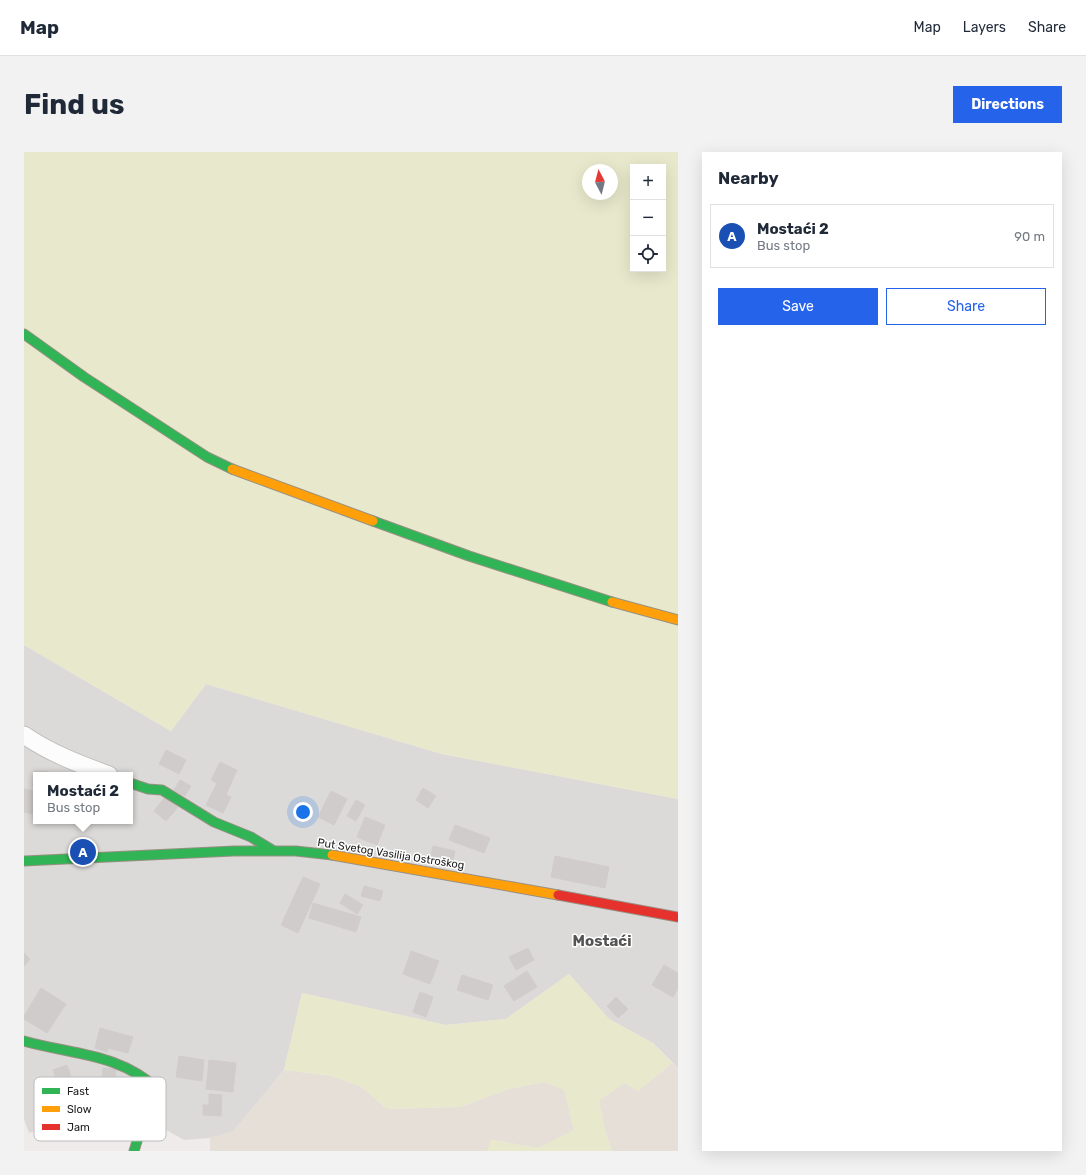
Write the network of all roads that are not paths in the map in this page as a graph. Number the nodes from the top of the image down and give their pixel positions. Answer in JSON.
{"nodes":[{"id":1,"x":24,"y":334,"type":"edge"},
{"id":2,"x":678,"y":620,"type":"edge"},
{"id":3,"x":24,"y":735,"type":"edge"},
{"id":4,"x":101,"y":772,"type":"edge"},
{"id":5,"x":133,"y":784,"type":"edge"},
{"id":6,"x":274,"y":851,"type":"junction"},
{"id":7,"x":24,"y":861,"type":"edge"},
{"id":8,"x":678,"y":917,"type":"edge"},
{"id":9,"x":24,"y":1041,"type":"edge"},
{"id":10,"x":146,"y":1077,"type":"edge"},
{"id":11,"x":137,"y":1141,"type":"edge"},
{"id":12,"x":134,"y":1151,"type":"edge"}],
"edges":[{"from":1,"to":2,"type":"street"},
{"from":3,"to":4,"type":"street"},
{"from":5,"to":6,"type":"street"},
{"from":6,"to":7,"type":"street","name":"Put Svetog Vasilija Ostroškog"},
{"from":6,"to":8,"type":"street","name":"Put Svetog Vasilija Ostroškog"},
{"from":9,"to":10,"type":"street"},
{"from":11,"to":12,"type":"street"}]}
